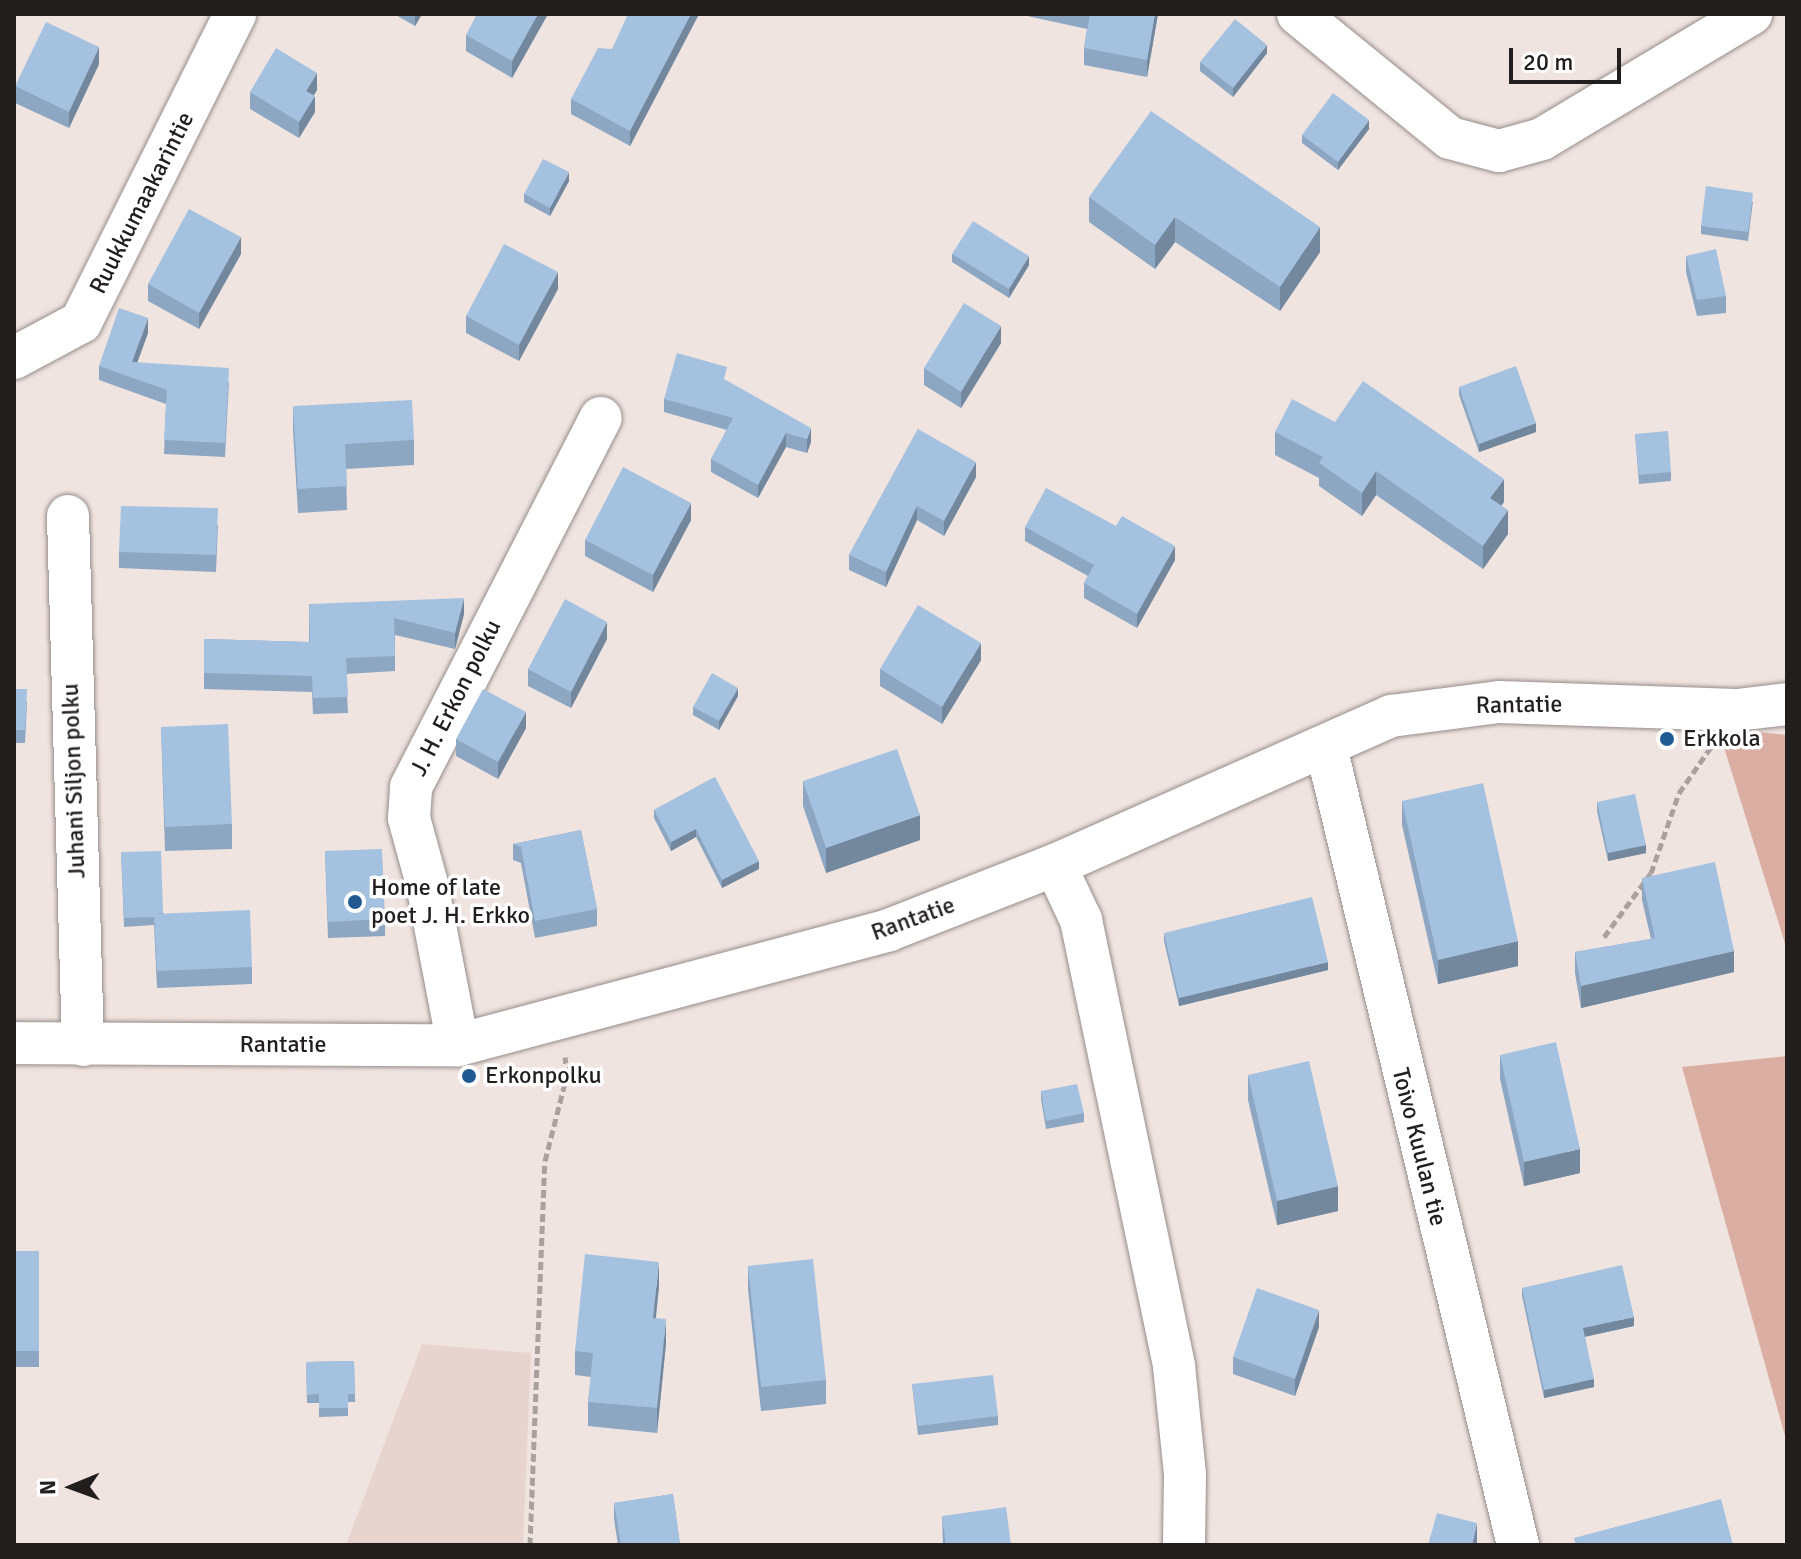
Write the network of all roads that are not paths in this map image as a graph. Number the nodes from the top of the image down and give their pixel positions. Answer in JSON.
{"nodes":[{"id":1,"x":235,"y":14,"type":"edge"},
{"id":2,"x":1298,"y":14,"type":"edge"},
{"id":3,"x":1751,"y":14,"type":"edge"},
{"id":4,"x":14,"y":358,"type":"edge"},
{"id":5,"x":601,"y":418,"type":"dead end"},
{"id":6,"x":68,"y":516,"type":"dead end"},
{"id":7,"x":1787,"y":704,"type":"edge"},
{"id":8,"x":1326,"y":747,"type":"junction"},
{"id":9,"x":1055,"y":865,"type":"junction"},
{"id":10,"x":14,"y":1043,"type":"edge"},
{"id":11,"x":83,"y":1045,"type":"junction"},
{"id":12,"x":458,"y":1045,"type":"junction"},
{"id":13,"x":1184,"y":1545,"type":"edge"},
{"id":14,"x":1518,"y":1545,"type":"edge"}],
"edges":[{"from":1,"to":4,"type":"street","name":"Ruukkumaakarintie"},
{"from":2,"to":3,"type":"street"},
{"from":5,"to":12,"type":"street","name":"J. H. Erkon polku"},
{"from":6,"to":11,"type":"street","name":"Juhani Siljon polku"},
{"from":7,"to":8,"type":"street","name":"Rantatie"},
{"from":8,"to":9,"type":"street","name":"Rantatie"},
{"from":8,"to":14,"type":"street","name":"Toivo Kuulan tie"},
{"from":9,"to":12,"type":"street","name":"Rantatie"},
{"from":9,"to":13,"type":"street"},
{"from":10,"to":11,"type":"street","name":"Rantatie"},
{"from":11,"to":12,"type":"street","name":"Rantatie"}]}
